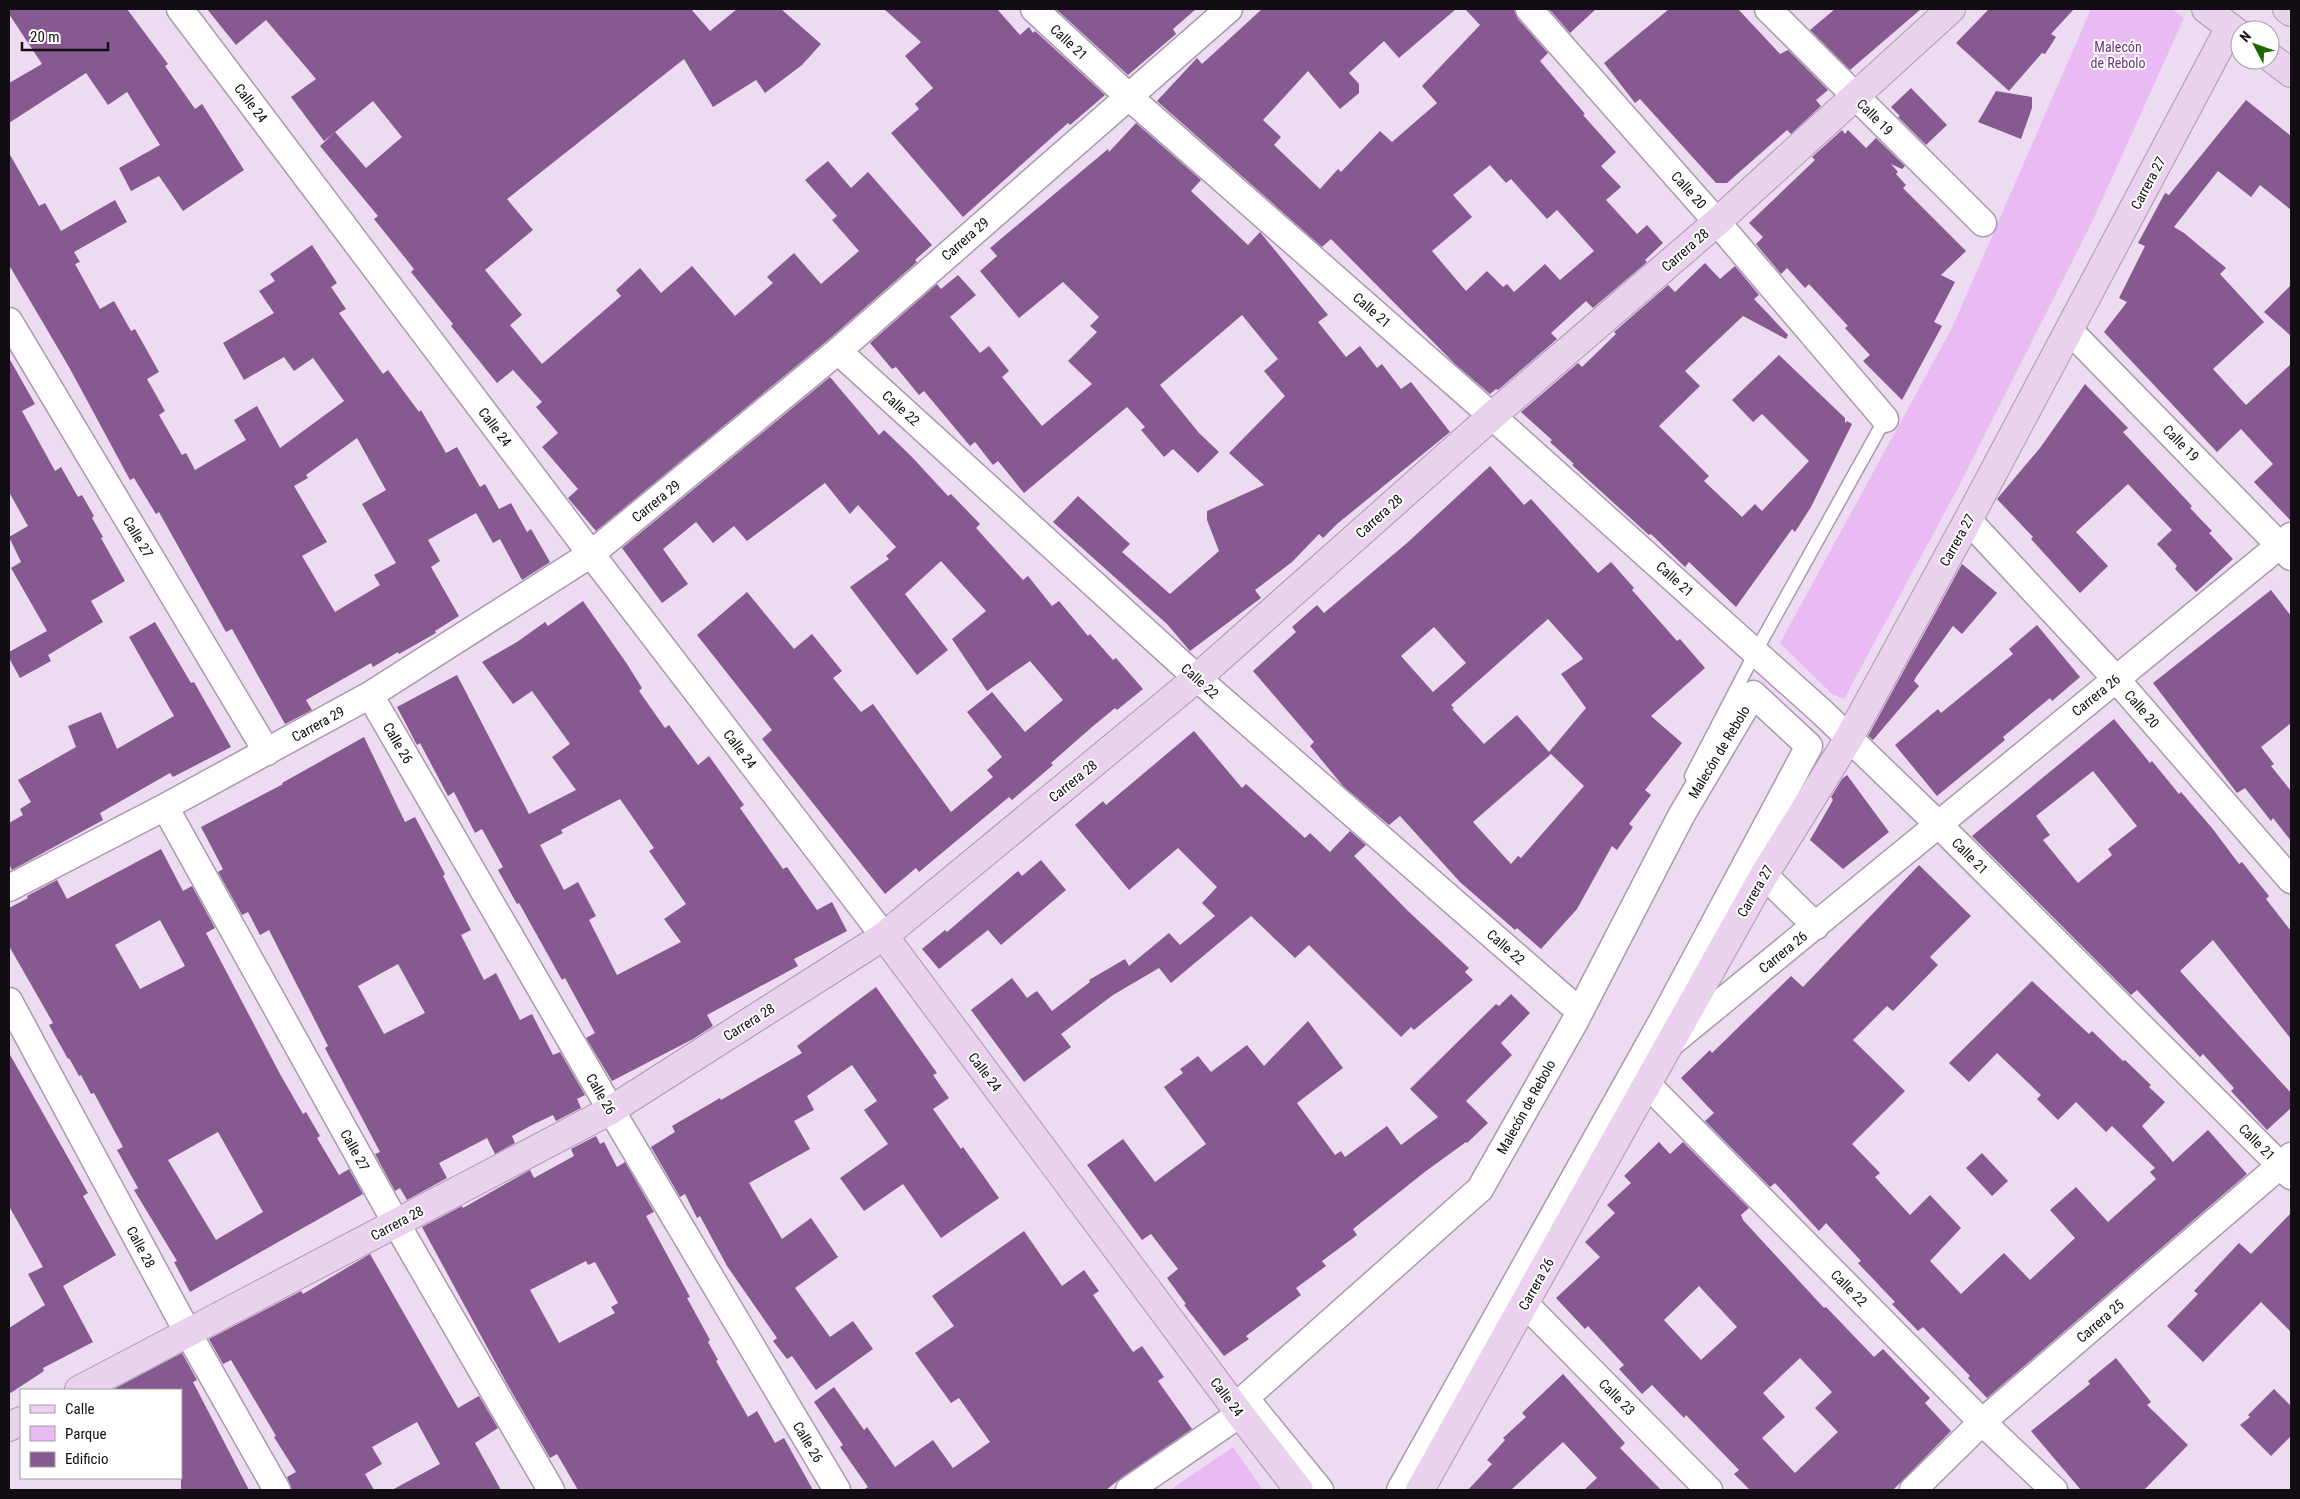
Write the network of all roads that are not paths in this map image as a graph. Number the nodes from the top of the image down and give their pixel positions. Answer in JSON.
{"nodes":[{"id":1,"x":180,"y":9,"type":"edge"},
{"id":2,"x":1034,"y":9,"type":"edge"},
{"id":3,"x":1229,"y":9,"type":"edge"},
{"id":4,"x":1529,"y":9,"type":"edge"},
{"id":5,"x":1768,"y":9,"type":"edge"},
{"id":6,"x":1951,"y":9,"type":"edge"},
{"id":7,"x":2206,"y":9,"type":"edge"},
{"id":8,"x":2287,"y":9,"type":"edge"},
{"id":9,"x":2291,"y":12,"type":"edge"},
{"id":10,"x":2230,"y":27,"type":"edge"},
{"id":11,"x":2230,"y":40,"type":"edge"},
{"id":12,"x":2280,"y":65,"type":"edge"},
{"id":13,"x":2291,"y":73,"type":"edge"},
{"id":14,"x":1128,"y":96,"type":"junction"},
{"id":15,"x":1854,"y":96,"type":"junction"},
{"id":16,"x":1718,"y":222,"type":"junction"},
{"id":17,"x":1983,"y":223,"type":"dead end"},
{"id":18,"x":9,"y":321,"type":"edge"},
{"id":19,"x":2069,"y":330,"type":"junction"},
{"id":20,"x":838,"y":351,"type":"junction"},
{"id":21,"x":1492,"y":416,"type":"junction"},
{"id":22,"x":1885,"y":419,"type":"joint"},
{"id":23,"x":1968,"y":520,"type":"junction"},
{"id":24,"x":2288,"y":546,"type":"edge"},
{"id":25,"x":591,"y":554,"type":"junction"},
{"id":26,"x":1763,"y":657,"type":"junction"},
{"id":27,"x":1197,"y":678,"type":"junction"},
{"id":28,"x":2116,"y":679,"type":"junction"},
{"id":29,"x":370,"y":695,"type":"junction"},
{"id":30,"x":1849,"y":738,"type":"junction"},
{"id":31,"x":267,"y":752,"type":"junction"},
{"id":32,"x":165,"y":807,"type":"junction"},
{"id":33,"x":1938,"y":824,"type":"junction"},
{"id":34,"x":1764,"y":875,"type":"junction"},
{"id":35,"x":2291,"y":880,"type":"edge"},
{"id":36,"x":9,"y":888,"type":"edge"},
{"id":37,"x":1816,"y":926,"type":"junction"},
{"id":38,"x":884,"y":936,"type":"junction"},
{"id":39,"x":9,"y":1001,"type":"edge"},
{"id":40,"x":1570,"y":1003,"type":"joint"},
{"id":41,"x":1670,"y":1044,"type":"junction"},
{"id":42,"x":1646,"y":1083,"type":"junction"},
{"id":43,"x":611,"y":1110,"type":"junction"},
{"id":44,"x":2288,"y":1166,"type":"edge"},
{"id":45,"x":1472,"y":1180,"type":"dead end"},
{"id":46,"x":396,"y":1223,"type":"junction"},
{"id":47,"x":1525,"y":1304,"type":"junction"},
{"id":48,"x":188,"y":1333,"type":"junction"},
{"id":49,"x":81,"y":1389,"type":"edge"},
{"id":50,"x":1233,"y":1405,"type":"junction"},
{"id":51,"x":20,"y":1422,"type":"edge"},
{"id":52,"x":1982,"y":1422,"type":"junction"},
{"id":53,"x":9,"y":1428,"type":"edge"},
{"id":54,"x":277,"y":1490,"type":"edge"},
{"id":55,"x":551,"y":1490,"type":"edge"},
{"id":56,"x":836,"y":1490,"type":"edge"},
{"id":57,"x":1130,"y":1490,"type":"edge"},
{"id":58,"x":1299,"y":1490,"type":"edge"},
{"id":59,"x":1320,"y":1490,"type":"edge"},
{"id":60,"x":1400,"y":1490,"type":"edge"},
{"id":61,"x":1420,"y":1490,"type":"edge"},
{"id":62,"x":1710,"y":1490,"type":"edge"},
{"id":63,"x":1913,"y":1490,"type":"edge"},
{"id":64,"x":2054,"y":1490,"type":"edge"}],
"edges":[{"from":1,"to":25,"type":"street","name":"Calle 24"},
{"from":2,"to":14,"type":"street","name":"Calle 21"},
{"from":3,"to":14,"type":"street","name":"Carrera 29"},
{"from":4,"to":16,"type":"street","name":"Calle 20"},
{"from":5,"to":15,"type":"street","name":"Calle 19"},
{"from":6,"to":15,"type":"street","name":"Carrera 28"},
{"from":7,"to":10,"type":"street"},
{"from":8,"to":9,"type":"street"},
{"from":11,"to":19,"type":"street","name":"Carrera 27"},
{"from":12,"to":13,"type":"street"},
{"from":14,"to":20,"type":"street","name":"Carrera 29"},
{"from":14,"to":21,"type":"street","name":"Calle 21"},
{"from":15,"to":16,"type":"street","name":"Carrera 28"},
{"from":15,"to":17,"type":"street","name":"Calle 19"},
{"from":16,"to":21,"type":"street","name":"Carrera 28"},
{"from":16,"to":22,"type":"street","name":"Calle 20"},
{"from":18,"to":31,"type":"street","name":"Calle 27"},
{"from":19,"to":23,"type":"street","name":"Carrera 27"},
{"from":19,"to":24,"type":"street","name":"Calle 19"},
{"from":20,"to":25,"type":"street","name":"Carrera 29"},
{"from":20,"to":27,"type":"street","name":"Calle 22"},
{"from":21,"to":26,"type":"street","name":"Calle 21"},
{"from":21,"to":27,"type":"street","name":"Carrera 28"},
{"from":22,"to":26,"type":"lane"},
{"from":23,"to":28,"type":"street","name":"Calle 20"},
{"from":23,"to":30,"type":"street","name":"Carrera 27"},
{"from":24,"to":28,"type":"street","name":"Carrera 26"},
{"from":25,"to":29,"type":"street","name":"Carrera 29"},
{"from":25,"to":38,"type":"street","name":"Calle 24"},
{"from":26,"to":30,"type":"street","name":"Calle 21"},
{"from":26,"to":40,"type":"lane"},
{"from":27,"to":38,"type":"street","name":"Carrera 28"},
{"from":27,"to":40,"type":"street","name":"Calle 22"},
{"from":28,"to":33,"type":"street","name":"Carrera 26"},
{"from":28,"to":35,"type":"street","name":"Calle 20"},
{"from":29,"to":31,"type":"street","name":"Carrera 29"},
{"from":29,"to":43,"type":"street","name":"Calle 26"},
{"from":30,"to":33,"type":"street","name":"Calle 21"},
{"from":30,"to":34,"type":"street","name":"Carrera 27"},
{"from":31,"to":32,"type":"street","name":"Carrera 29"},
{"from":32,"to":36,"type":"street","name":"Carrera 29"},
{"from":32,"to":46,"type":"street","name":"Calle 27"},
{"from":33,"to":37,"type":"street","name":"Carrera 26"},
{"from":33,"to":44,"type":"street","name":"Calle 21"},
{"from":34,"to":37,"type":"street"},
{"from":34,"to":41,"type":"street","name":"Carrera 27"},
{"from":37,"to":41,"type":"street","name":"Carrera 26"},
{"from":38,"to":43,"type":"street","name":"Carrera 28"},
{"from":38,"to":50,"type":"street","name":"Calle 24"},
{"from":39,"to":48,"type":"street","name":"Calle 28"},
{"from":41,"to":42,"type":"street","name":"Carrera 26"},
{"from":42,"to":47,"type":"street","name":"Carrera 26"},
{"from":42,"to":52,"type":"street","name":"Calle 22"},
{"from":43,"to":46,"type":"street","name":"Carrera 28"},
{"from":43,"to":56,"type":"street","name":"Calle 26"},
{"from":44,"to":52,"type":"street","name":"Carrera 25"},
{"from":45,"to":50,"type":"street"},
{"from":46,"to":48,"type":"street","name":"Carrera 28"},
{"from":46,"to":55,"type":"street","name":"Calle 27"},
{"from":47,"to":61,"type":"street","name":"Carrera 26"},
{"from":47,"to":62,"type":"street","name":"Calle 23"},
{"from":48,"to":49,"type":"street","name":"Carrera 28"},
{"from":48,"to":54,"type":"street","name":"Calle 28"},
{"from":50,"to":57,"type":"street"},
{"from":50,"to":58,"type":"street","name":"Calle 24"},
{"from":51,"to":53,"type":"street"},
{"from":52,"to":63,"type":"street","name":"Carrera 25"},
{"from":52,"to":64,"type":"street","name":"Calle 22"},
{"from":59,"to":60,"type":"street","name":"Malecón de Rebolo"}]}
